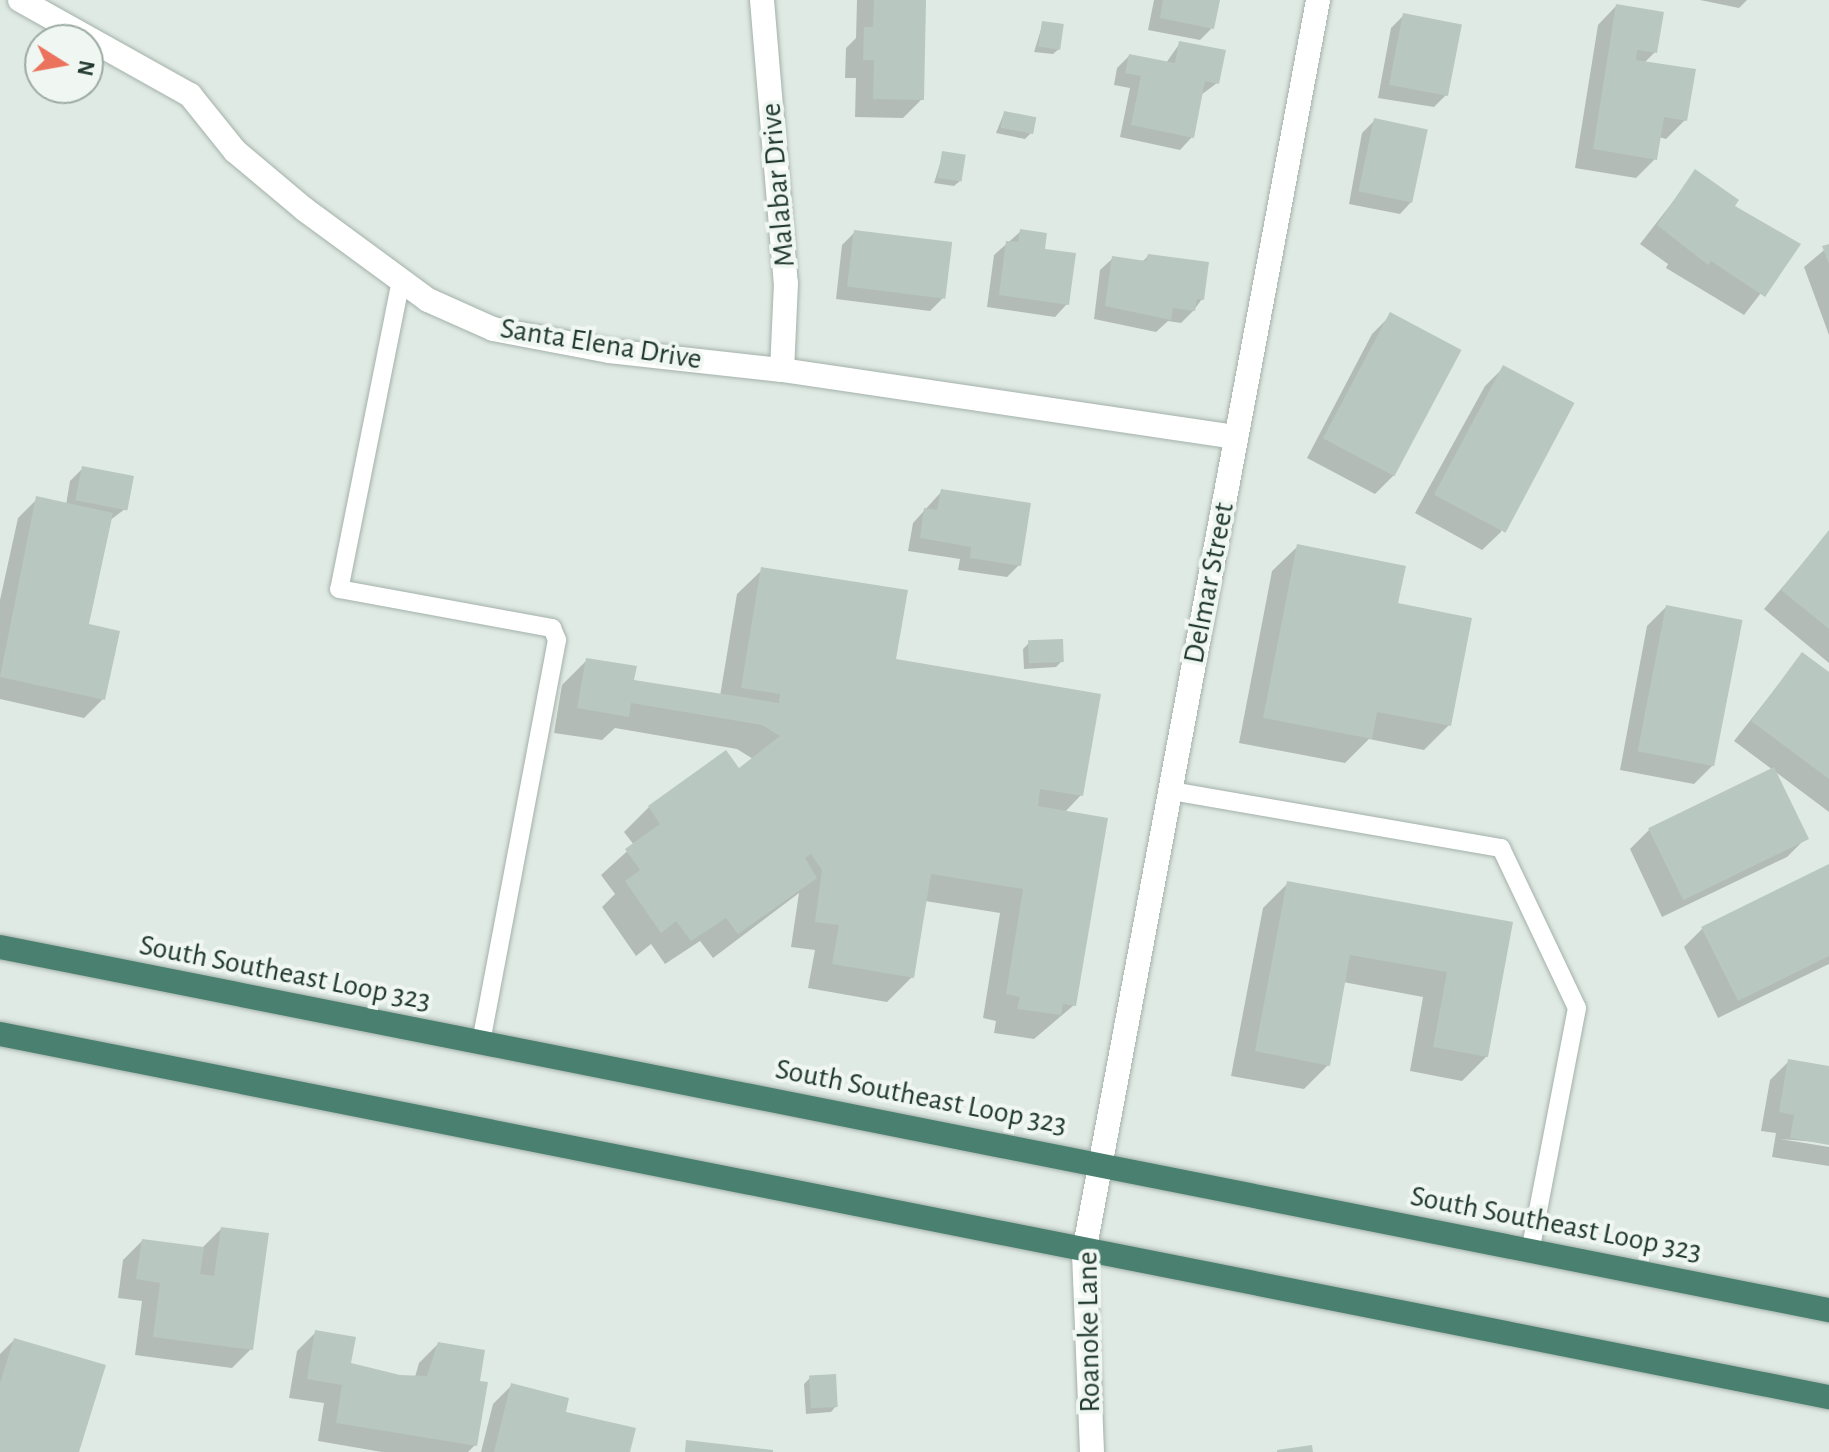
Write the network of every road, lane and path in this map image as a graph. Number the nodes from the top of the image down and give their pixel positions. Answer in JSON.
{"nodes":[{"id":1,"x":20,"y":0,"type":"edge"},
{"id":2,"x":762,"y":0,"type":"edge"},
{"id":3,"x":1318,"y":0,"type":"edge"},
{"id":4,"x":401,"y":280,"type":"junction"},
{"id":5,"x":782,"y":370,"type":"junction"},
{"id":6,"x":1236,"y":437,"type":"junction"},
{"id":7,"x":1171,"y":791,"type":"junction"},
{"id":8,"x":0,"y":947,"type":"edge"},
{"id":9,"x":0,"y":1034,"type":"edge"},
{"id":10,"x":481,"y":1044,"type":"junction"},
{"id":11,"x":1102,"y":1165,"type":"junction"},
{"id":12,"x":1530,"y":1251,"type":"junction"},
{"id":13,"x":1084,"y":1252,"type":"junction"},
{"id":14,"x":1829,"y":1310,"type":"edge"},
{"id":15,"x":1829,"y":1397,"type":"edge"},
{"id":16,"x":1092,"y":1452,"type":"edge"}],
"edges":[{"from":1,"to":4,"type":"street","name":"Santa Elena Drive"},
{"from":2,"to":5,"type":"street","name":"Malabar Drive"},
{"from":3,"to":6,"type":"street","name":"Delmar Street"},
{"from":4,"to":5,"type":"street","name":"Santa Elena Drive"},
{"from":4,"to":10,"type":"lane"},
{"from":5,"to":6,"type":"street","name":"Santa Elena Drive"},
{"from":6,"to":7,"type":"street","name":"Delmar Street"},
{"from":7,"to":11,"type":"street","name":"Delmar Street"},
{"from":7,"to":12,"type":"lane"},
{"from":8,"to":10,"type":"highway","name":"South Southeast Loop 323"},
{"from":9,"to":13,"type":"highway"},
{"from":10,"to":11,"type":"highway","name":"South Southeast Loop 323"},
{"from":11,"to":12,"type":"highway","name":"South Southeast Loop 323"},
{"from":11,"to":13,"type":"street","name":"Roanoke Lane"},
{"from":12,"to":14,"type":"highway","name":"South Southeast Loop 323"},
{"from":13,"to":15,"type":"highway"},
{"from":13,"to":16,"type":"street","name":"Roanoke Lane"}]}
